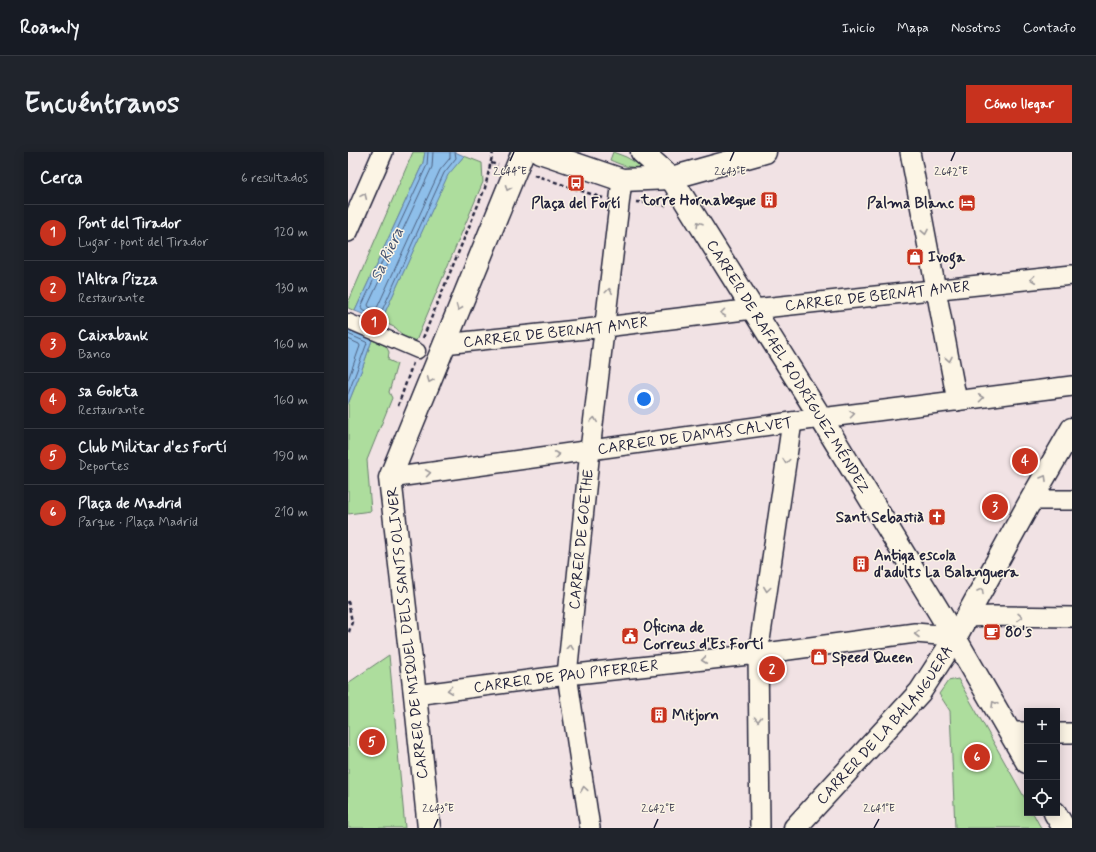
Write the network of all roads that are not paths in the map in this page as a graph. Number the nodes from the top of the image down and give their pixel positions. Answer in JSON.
{"nodes":[{"id":1,"x":383,"y":152,"type":"edge"},
{"id":2,"x":540,"y":152,"type":"edge"},
{"id":3,"x":642,"y":152,"type":"edge"},
{"id":4,"x":765,"y":152,"type":"edge"},
{"id":5,"x":910,"y":152,"type":"edge"},
{"id":6,"x":519,"y":161,"type":"edge"},
{"id":7,"x":671,"y":178,"type":"junction"},
{"id":8,"x":622,"y":180,"type":"junction"},
{"id":9,"x":348,"y":232,"type":"edge"},
{"id":10,"x":1072,"y":275,"type":"edge"},
{"id":11,"x":936,"y":290,"type":"junction"},
{"id":12,"x":753,"y":309,"type":"junction"},
{"id":13,"x":348,"y":321,"type":"edge"},
{"id":14,"x":605,"y":327,"type":"junction"},
{"id":15,"x":444,"y":344,"type":"junction"},
{"id":16,"x":418,"y":351,"type":"dead end"},
{"id":17,"x":1072,"y":386,"type":"edge"},
{"id":18,"x":957,"y":401,"type":"junction"},
{"id":19,"x":821,"y":418,"type":"junction"},
{"id":20,"x":792,"y":422,"type":"junction"},
{"id":21,"x":1072,"y":429,"type":"edge"},
{"id":22,"x":590,"y":450,"type":"junction"},
{"id":23,"x":390,"y":478,"type":"junction"},
{"id":24,"x":1031,"y":500,"type":"junction"},
{"id":25,"x":1072,"y":500,"type":"edge"},
{"id":26,"x":967,"y":617,"type":"junction"},
{"id":27,"x":1072,"y":617,"type":"edge"},
{"id":28,"x":955,"y":638,"type":"junction"},
{"id":29,"x":758,"y":654,"type":"junction"},
{"id":30,"x":567,"y":675,"type":"junction"},
{"id":31,"x":415,"y":695,"type":"junction"},
{"id":32,"x":1019,"y":732,"type":"edge"},
{"id":33,"x":1060,"y":733,"type":"edge"},
{"id":34,"x":1072,"y":733,"type":"edge"},
{"id":35,"x":1024,"y":751,"type":"edge"},
{"id":36,"x":1057,"y":816,"type":"edge"},
{"id":37,"x":429,"y":828,"type":"edge"},
{"id":38,"x":590,"y":828,"type":"edge"},
{"id":39,"x":760,"y":828,"type":"edge"},
{"id":40,"x":795,"y":828,"type":"edge"},
{"id":41,"x":1064,"y":828,"type":"edge"}],
"edges":[{"from":9,"to":1,"type":"street","one_way":true},
{"from":2,"to":8,"type":"street"},
{"from":3,"to":7,"type":"street"},
{"from":4,"to":7,"type":"street"},
{"from":5,"to":11,"type":"street","one_way":true},
{"from":6,"to":15,"type":"street","name":"CARRER DE MIQUEL DELS SANTS OLIVER","one_way":true},
{"from":7,"to":8,"type":"street"},
{"from":12,"to":7,"type":"street","name":"CARRER DE RAFAEL RODRÍGUEZ MÉNDEZ","one_way":true},
{"from":14,"to":8,"type":"street","name":"CARRER DE GOETHE","one_way":true},
{"from":10,"to":11,"type":"street","name":"CARRER DE BERNAT AMER","one_way":true},
{"from":11,"to":12,"type":"street","name":"CARRER DE BERNAT AMER"},
{"from":11,"to":18,"type":"street","one_way":true},
{"from":12,"to":14,"type":"street","name":"CARRER DE BERNAT AMER","one_way":true},
{"from":12,"to":19,"type":"street","name":"CARRER DE RAFAEL RODRÍGUEZ MÉNDEZ"},
{"from":13,"to":16,"type":"street"},
{"from":14,"to":15,"type":"street","name":"CARRER DE BERNAT AMER"},
{"from":22,"to":14,"type":"street","name":"CARRER DE GOETHE","one_way":true},
{"from":15,"to":23,"type":"street","name":"CARRER DE MIQUEL DELS SANTS OLIVER","one_way":true},
{"from":18,"to":17,"type":"street","name":"CARRER DE DAMAS CALVET","one_way":true},
{"from":19,"to":18,"type":"street","name":"CARRER DE DAMAS CALVET","one_way":true},
{"from":19,"to":20,"type":"street","name":"CARRER DE DAMAS CALVET"},
{"from":19,"to":28,"type":"street","name":"CARRER DE RAFAEL RODRÍGUEZ MÉNDEZ"},
{"from":20,"to":22,"type":"street","name":"CARRER DE DAMAS CALVET"},
{"from":20,"to":29,"type":"street","one_way":true},
{"from":24,"to":21,"type":"street","name":"CARRER DE LA BALANGUERA","one_way":true},
{"from":23,"to":22,"type":"street","name":"CARRER DE DAMAS CALVET","one_way":true},
{"from":30,"to":22,"type":"street","name":"CARRER DE GOETHE","one_way":true},
{"from":23,"to":31,"type":"street","name":"CARRER DE MIQUEL DELS SANTS OLIVER"},
{"from":24,"to":25,"type":"street"},
{"from":26,"to":24,"type":"street","name":"CARRER DE LA BALANGUERA","one_way":true},
{"from":26,"to":27,"type":"street","one_way":true},
{"from":26,"to":28,"type":"street","name":"CARRER DE LA BALANGUERA"},
{"from":28,"to":29,"type":"street","name":"CARRER DE PAU PIFERRER","one_way":true},
{"from":32,"to":28,"type":"street","name":"CARRER DE RAFAEL RODRÍGUEZ MÉNDEZ","one_way":true},
{"from":28,"to":40,"type":"street","name":"CARRER DE LA BALANGUERA"},
{"from":29,"to":30,"type":"street","name":"CARRER DE PAU PIFERRER","one_way":true},
{"from":29,"to":39,"type":"street","one_way":true},
{"from":30,"to":31,"type":"street","name":"CARRER DE PAU PIFERRER","one_way":true},
{"from":38,"to":30,"type":"street","name":"CARRER DE GOETHE","one_way":true},
{"from":31,"to":37,"type":"street","name":"CARRER DE MIQUEL DELS SANTS OLIVER"},
{"from":32,"to":35,"type":"street","name":"CARRER DE RAFAEL RODRÍGUEZ MÉNDEZ"},
{"from":33,"to":34,"type":"street"},
{"from":36,"to":41,"type":"street"}]}
